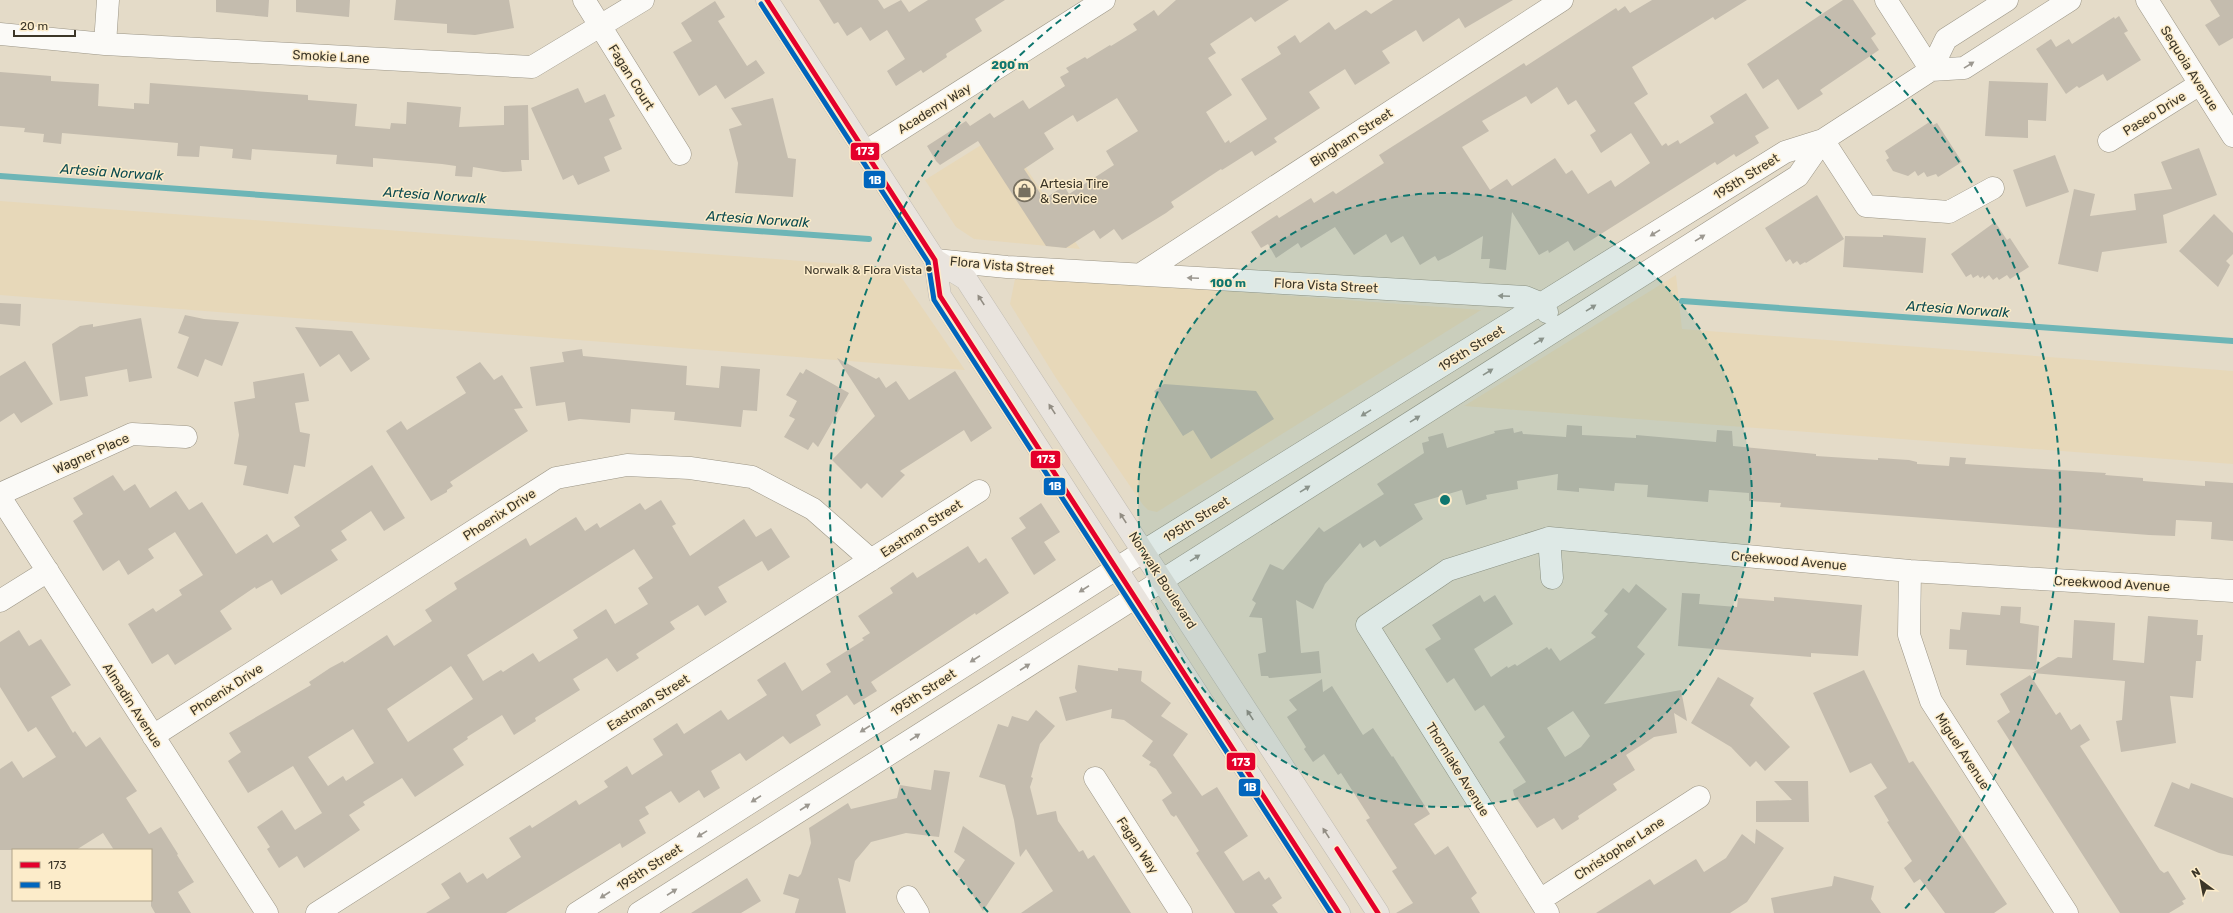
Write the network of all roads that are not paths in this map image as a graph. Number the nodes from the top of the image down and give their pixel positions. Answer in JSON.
{"nodes":[{"id":1,"x":108,"y":0,"type":"edge"},
{"id":2,"x":584,"y":0,"type":"edge"},
{"id":3,"x":643,"y":0,"type":"edge"},
{"id":4,"x":767,"y":0,"type":"edge"},
{"id":5,"x":1104,"y":0,"type":"edge"},
{"id":6,"x":1562,"y":0,"type":"edge"},
{"id":7,"x":1886,"y":0,"type":"edge"},
{"id":8,"x":2006,"y":0,"type":"edge"},
{"id":9,"x":2070,"y":0,"type":"edge"},
{"id":10,"x":2146,"y":0,"type":"edge"},
{"id":11,"x":600,"y":27,"type":"junction"},
{"id":12,"x":0,"y":34,"type":"edge"},
{"id":13,"x":105,"y":44,"type":"junction"},
{"id":14,"x":1931,"y":70,"type":"junction"},
{"id":15,"x":2200,"y":84,"type":"junction"},
{"id":16,"x":2233,"y":136,"type":"edge"},
{"id":17,"x":1823,"y":140,"type":"junction"},
{"id":18,"x":2109,"y":142,"type":"dead end"},
{"id":19,"x":865,"y":152,"type":"junction"},
{"id":20,"x":680,"y":154,"type":"dead end"},
{"id":21,"x":1993,"y":188,"type":"dead end"},
{"id":22,"x":935,"y":260,"type":"junction"},
{"id":23,"x":1141,"y":274,"type":"junction"},
{"id":24,"x":1542,"y":304,"type":"junction"},
{"id":25,"x":1558,"y":329,"type":"junction"},
{"id":26,"x":186,"y":437,"type":"dead end"},
{"id":27,"x":979,"y":491,"type":"dead end"},
{"id":28,"x":0,"y":494,"type":"edge"},
{"id":29,"x":0,"y":497,"type":"edge"},
{"id":30,"x":1549,"y":538,"type":"junction"},
{"id":31,"x":1144,"y":551,"type":"junction"},
{"id":32,"x":871,"y":560,"type":"junction"},
{"id":33,"x":1117,"y":568,"type":"junction"},
{"id":34,"x":48,"y":571,"type":"junction"},
{"id":35,"x":1910,"y":571,"type":"junction"},
{"id":36,"x":1552,"y":578,"type":"dead end"},
{"id":37,"x":1162,"y":579,"type":"junction"},
{"id":38,"x":2233,"y":590,"type":"edge"},
{"id":39,"x":1135,"y":596,"type":"junction"},
{"id":40,"x":0,"y":601,"type":"edge"},
{"id":41,"x":1367,"y":625,"type":"joint"},
{"id":42,"x":153,"y":736,"type":"junction"},
{"id":43,"x":1095,"y":778,"type":"dead end"},
{"id":44,"x":1699,"y":797,"type":"dead end"},
{"id":45,"x":632,"y":878,"type":"junction"},
{"id":46,"x":1544,"y":906,"type":"edge"},
{"id":47,"x":648,"y":911,"type":"edge"},
{"id":48,"x":266,"y":913,"type":"edge"},
{"id":49,"x":317,"y":913,"type":"edge"},
{"id":50,"x":577,"y":913,"type":"edge"},
{"id":51,"x":1181,"y":913,"type":"edge"},
{"id":52,"x":1339,"y":913,"type":"edge"},
{"id":53,"x":1378,"y":913,"type":"edge"},
{"id":54,"x":2067,"y":913,"type":"edge"}],
"edges":[{"from":1,"to":13,"type":"street"},
{"from":2,"to":11,"type":"street","name":"Fagan Court"},
{"from":3,"to":11,"type":"street","name":"Smokie Lane"},
{"from":4,"to":19,"type":"main road","name":"Norwalk Boulevard"},
{"from":5,"to":19,"type":"street","name":"Academy Way"},
{"from":6,"to":23,"type":"street","name":"Bingham Street"},
{"from":7,"to":14,"type":"street"},
{"from":8,"to":14,"type":"street"},
{"from":14,"to":9,"type":"street","name":"195th Street","one_way":true},
{"from":10,"to":15,"type":"street","name":"Sequoia Avenue"},
{"from":11,"to":13,"type":"street","name":"Smokie Lane"},
{"from":11,"to":20,"type":"street","name":"Fagan Court"},
{"from":12,"to":13,"type":"street","name":"Smokie Lane"},
{"from":14,"to":17,"type":"street","name":"195th Street"},
{"from":15,"to":16,"type":"street","name":"Sequoia Avenue"},
{"from":15,"to":18,"type":"street","name":"Paseo Drive"},
{"from":17,"to":21,"type":"street"},
{"from":17,"to":24,"type":"street","name":"195th Street","one_way":true},
{"from":25,"to":17,"type":"street","name":"195th Street","one_way":true},
{"from":19,"to":22,"type":"main road","name":"Norwalk Boulevard"},
{"from":22,"to":23,"type":"street","name":"Flora Vista Street"},
{"from":31,"to":22,"type":"main road","name":"Norwalk Boulevard","one_way":true},
{"from":22,"to":33,"type":"main road","name":"Norwalk Boulevard"},
{"from":24,"to":23,"type":"street","name":"Flora Vista Street","one_way":true},
{"from":24,"to":25,"type":"street"},
{"from":24,"to":31,"type":"street","name":"195th Street","one_way":true},
{"from":37,"to":25,"type":"street","name":"195th Street","one_way":true},
{"from":26,"to":28,"type":"street","name":"Wagner Place"},
{"from":27,"to":32,"type":"street","name":"Eastman Street"},
{"from":29,"to":34,"type":"street","name":"Almadin Avenue"},
{"from":30,"to":35,"type":"street","name":"Creekwood Avenue"},
{"from":30,"to":36,"type":"street"},
{"from":30,"to":41,"type":"street","name":"Creekwood Avenue"},
{"from":31,"to":33,"type":"street","name":"195th Street"},
{"from":31,"to":37,"type":"main road","name":"Norwalk Boulevard"},
{"from":32,"to":42,"type":"street","name":"Phoenix Drive"},
{"from":32,"to":49,"type":"street","name":"Eastman Street"},
{"from":33,"to":39,"type":"main road","name":"Norwalk Boulevard"},
{"from":33,"to":45,"type":"street","name":"195th Street","one_way":true},
{"from":34,"to":40,"type":"street"},
{"from":34,"to":42,"type":"street","name":"Almadin Avenue"},
{"from":35,"to":38,"type":"street","name":"Creekwood Avenue"},
{"from":35,"to":54,"type":"street","name":"Miguel Avenue"},
{"from":37,"to":39,"type":"street","name":"195th Street"},
{"from":53,"to":37,"type":"main road","name":"Norwalk Boulevard","one_way":true},
{"from":47,"to":39,"type":"street","name":"195th Street","one_way":true},
{"from":39,"to":52,"type":"main road","name":"Norwalk Boulevard"},
{"from":41,"to":46,"type":"street","name":"Thornlake Avenue"},
{"from":42,"to":48,"type":"street","name":"Almadin Avenue"},
{"from":43,"to":51,"type":"street","name":"Fagan Way"},
{"from":44,"to":46,"type":"street","name":"Christopher Lane"},
{"from":45,"to":47,"type":"street"},
{"from":45,"to":50,"type":"street","name":"195th Street","one_way":true}]}
